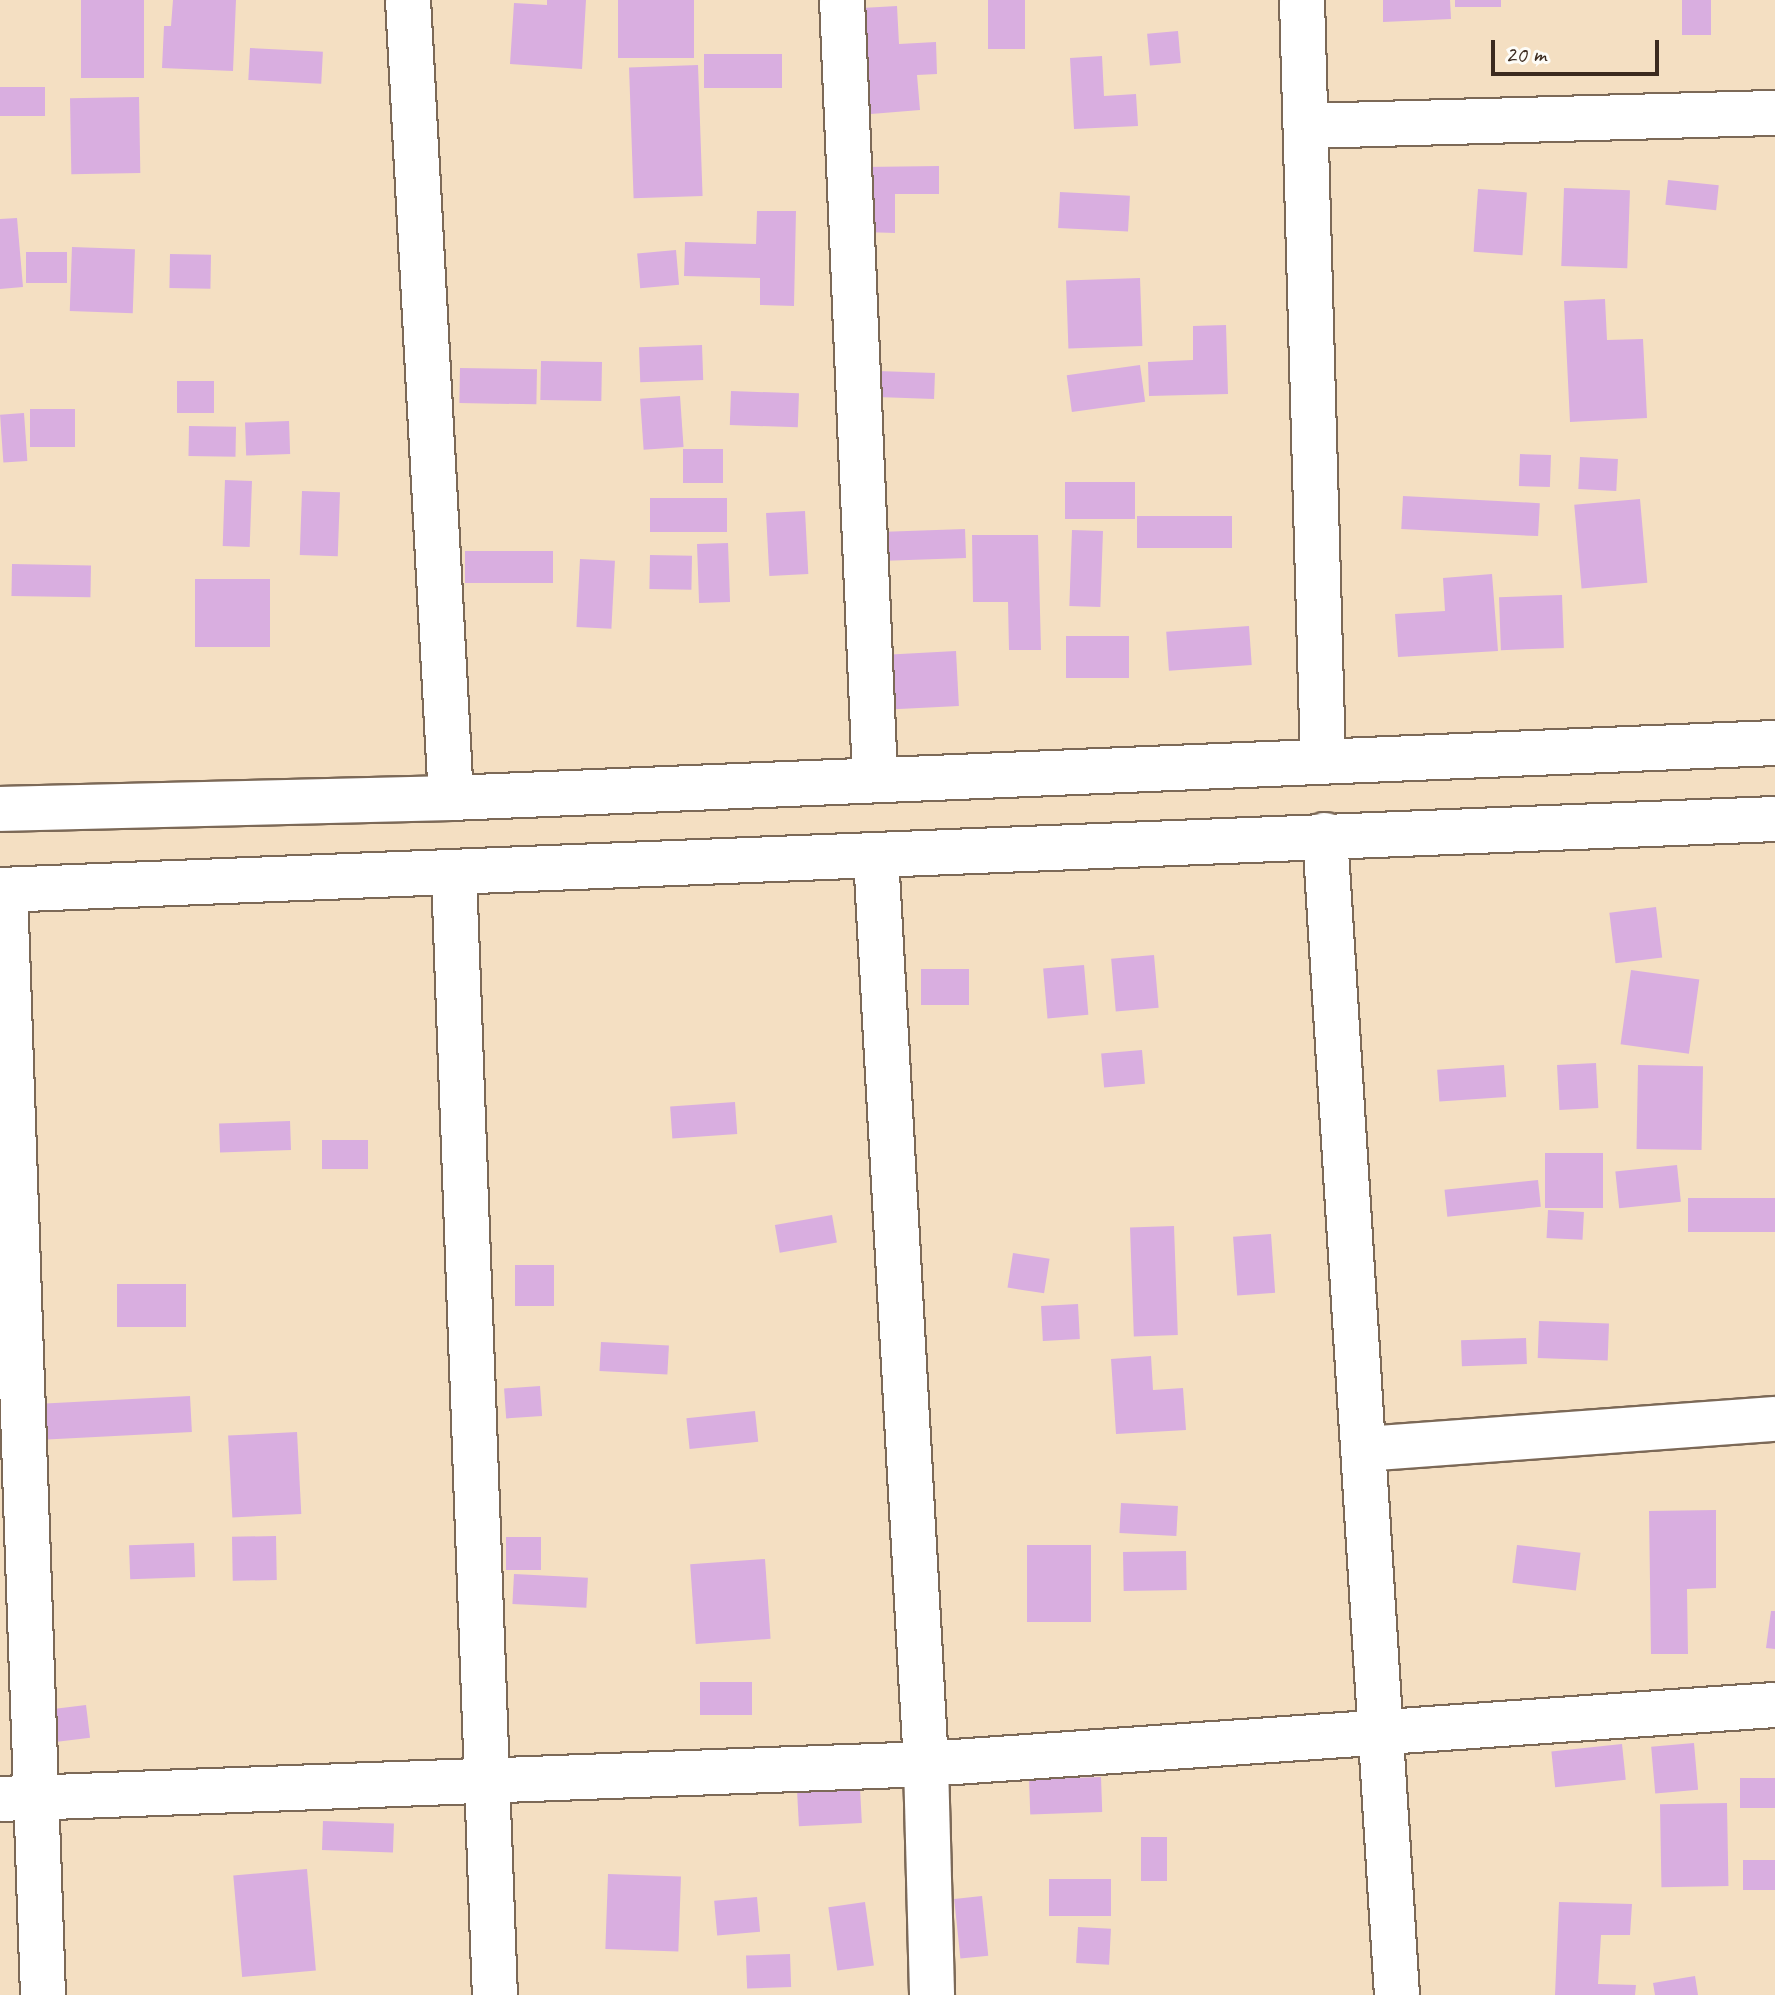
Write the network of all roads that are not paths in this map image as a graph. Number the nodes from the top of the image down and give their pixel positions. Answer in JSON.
{"nodes":[{"id":1,"x":408,"y":0,"type":"edge"},
{"id":2,"x":842,"y":0,"type":"edge"},
{"id":3,"x":1302,"y":0,"type":"edge"},
{"id":4,"x":1775,"y":113,"type":"edge"},
{"id":5,"x":1306,"y":126,"type":"junction"},
{"id":6,"x":1775,"y":743,"type":"edge"},
{"id":7,"x":1323,"y":759,"type":"junction"},
{"id":8,"x":875,"y":777,"type":"junction"},
{"id":9,"x":451,"y":798,"type":"junction"},
{"id":10,"x":0,"y":809,"type":"edge"},
{"id":11,"x":1775,"y":819,"type":"edge"},
{"id":12,"x":1325,"y":835,"type":"junction"},
{"id":13,"x":876,"y":856,"type":"junction"},
{"id":14,"x":454,"y":874,"type":"junction"},
{"id":15,"x":2,"y":890,"type":"edge"},
{"id":16,"x":1775,"y":1419,"type":"edge"},
{"id":17,"x":1364,"y":1449,"type":"junction"},
{"id":18,"x":1775,"y":1705,"type":"edge"},
{"id":19,"x":1383,"y":1730,"type":"junction"},
{"id":20,"x":926,"y":1764,"type":"junction"},
{"id":21,"x":488,"y":1781,"type":"junction"},
{"id":22,"x":18,"y":1798,"type":"edge"},
{"id":23,"x":43,"y":1995,"type":"edge"},
{"id":24,"x":495,"y":1995,"type":"edge"},
{"id":25,"x":932,"y":1995,"type":"edge"},
{"id":26,"x":1397,"y":1995,"type":"edge"}],
"edges":[{"from":1,"to":9,"type":"street"},
{"from":2,"to":8,"type":"street"},
{"from":3,"to":5,"type":"street"},
{"from":4,"to":5,"type":"street"},
{"from":5,"to":7,"type":"street"},
{"from":6,"to":7,"type":"street"},
{"from":7,"to":8,"type":"street"},
{"from":8,"to":9,"type":"street"},
{"from":9,"to":10,"type":"street"},
{"from":11,"to":12,"type":"street"},
{"from":12,"to":13,"type":"street"},
{"from":12,"to":17,"type":"street"},
{"from":13,"to":14,"type":"street"},
{"from":13,"to":20,"type":"street"},
{"from":14,"to":15,"type":"street"},
{"from":14,"to":21,"type":"street"},
{"from":15,"to":22,"type":"street"},
{"from":16,"to":17,"type":"street"},
{"from":17,"to":19,"type":"street"},
{"from":18,"to":19,"type":"street"},
{"from":19,"to":20,"type":"street"},
{"from":19,"to":26,"type":"street"},
{"from":20,"to":21,"type":"street"},
{"from":20,"to":25,"type":"street"},
{"from":21,"to":22,"type":"street"},
{"from":21,"to":24,"type":"street"},
{"from":22,"to":23,"type":"street"}]}
